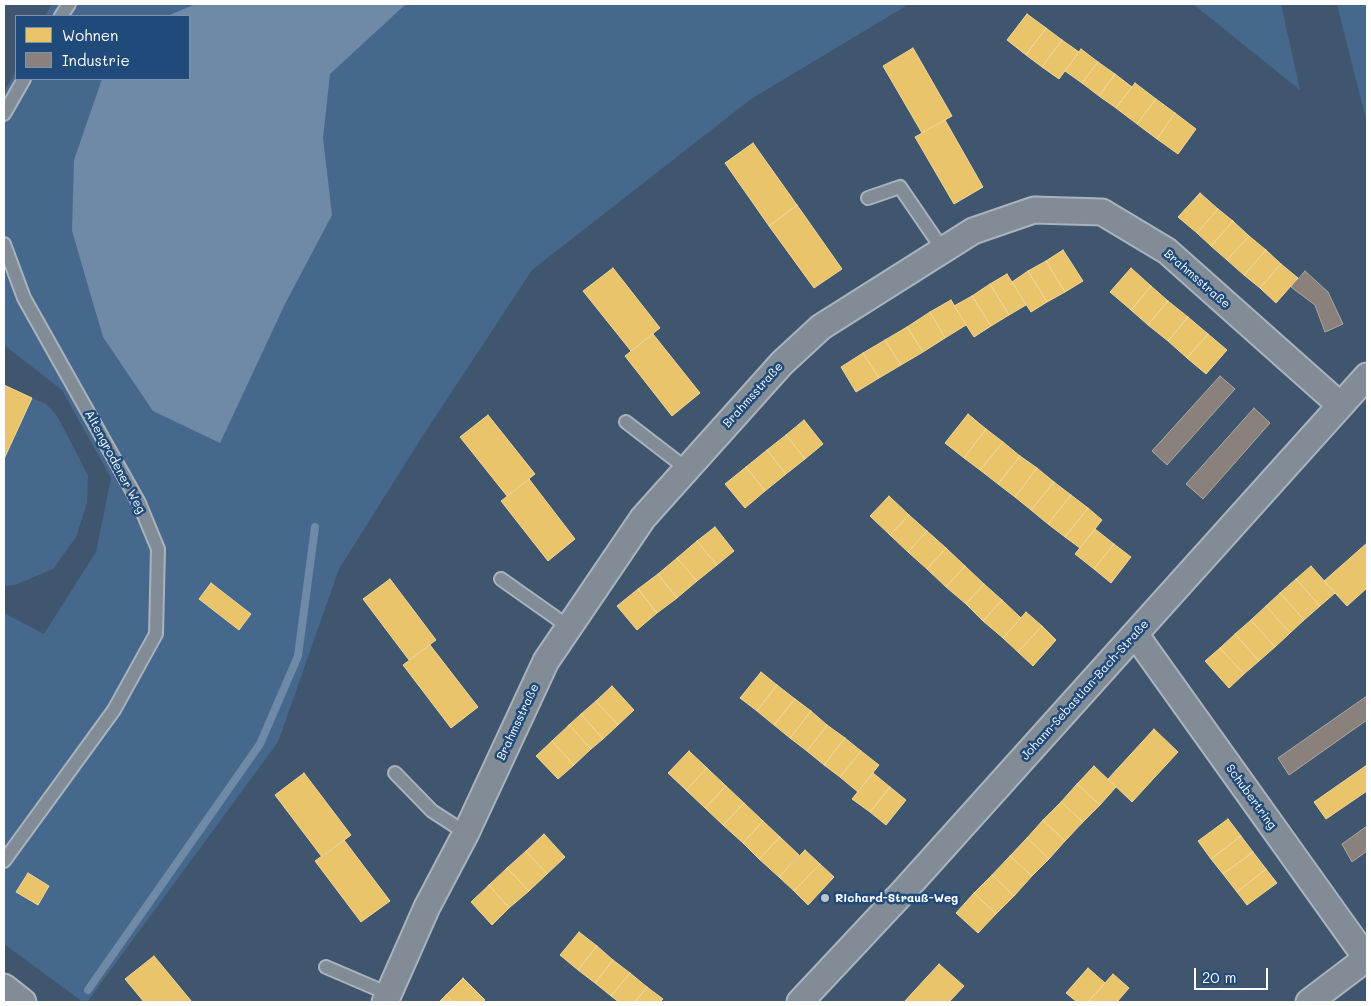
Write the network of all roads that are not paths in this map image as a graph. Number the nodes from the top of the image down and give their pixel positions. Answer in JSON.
{"nodes":[{"id":1,"x":69,"y":4,"type":"edge"},
{"id":2,"x":62,"y":15,"type":"edge"},
{"id":3,"x":23,"y":80,"type":"edge"},
{"id":4,"x":4,"y":114,"type":"edge"},
{"id":5,"x":868,"y":198,"type":"dead end"},
{"id":6,"x":4,"y":244,"type":"edge"},
{"id":7,"x":943,"y":250,"type":"junction"},
{"id":8,"x":1367,"y":376,"type":"edge"},
{"id":9,"x":1340,"y":405,"type":"junction"},
{"id":10,"x":626,"y":422,"type":"dead end"},
{"id":11,"x":687,"y":469,"type":"junction"},
{"id":12,"x":501,"y":579,"type":"dead end"},
{"id":13,"x":569,"y":627,"type":"junction"},
{"id":14,"x":1135,"y":634,"type":"junction"},
{"id":15,"x":396,"y":773,"type":"dead end"},
{"id":16,"x":466,"y":833,"type":"junction"},
{"id":17,"x":4,"y":861,"type":"edge"},
{"id":18,"x":1367,"y":959,"type":"edge"},
{"id":19,"x":326,"y":967,"type":"dead end"},
{"id":20,"x":4,"y":987,"type":"edge"},
{"id":21,"x":387,"y":998,"type":"edge"},
{"id":22,"x":23,"y":1002,"type":"edge"},
{"id":23,"x":800,"y":1002,"type":"edge"},
{"id":24,"x":1309,"y":1002,"type":"edge"}],
"edges":[{"from":1,"to":2,"type":"lane"},
{"from":3,"to":4,"type":"lane"},
{"from":5,"to":7,"type":"lane"},
{"from":6,"to":17,"type":"lane","name":"Altengrodener Weg"},
{"from":7,"to":9,"type":"street","name":"Brahmsstraße"},
{"from":7,"to":11,"type":"street","name":"Brahmsstraße"},
{"from":8,"to":9,"type":"street","name":"Johann-Sebastian-Bach-Straße"},
{"from":9,"to":14,"type":"street","name":"Johann-Sebastian-Bach-Straße"},
{"from":10,"to":11,"type":"lane"},
{"from":11,"to":13,"type":"street","name":"Brahmsstraße"},
{"from":12,"to":13,"type":"lane"},
{"from":13,"to":16,"type":"street","name":"Brahmsstraße"},
{"from":14,"to":18,"type":"street","name":"Schubertring"},
{"from":14,"to":23,"type":"street","name":"Johann-Sebastian-Bach-Straße"},
{"from":15,"to":16,"type":"lane"},
{"from":16,"to":21,"type":"street","name":"Brahmsstraße"},
{"from":18,"to":24,"type":"street"},
{"from":19,"to":21,"type":"lane"},
{"from":20,"to":22,"type":"street"}]}
